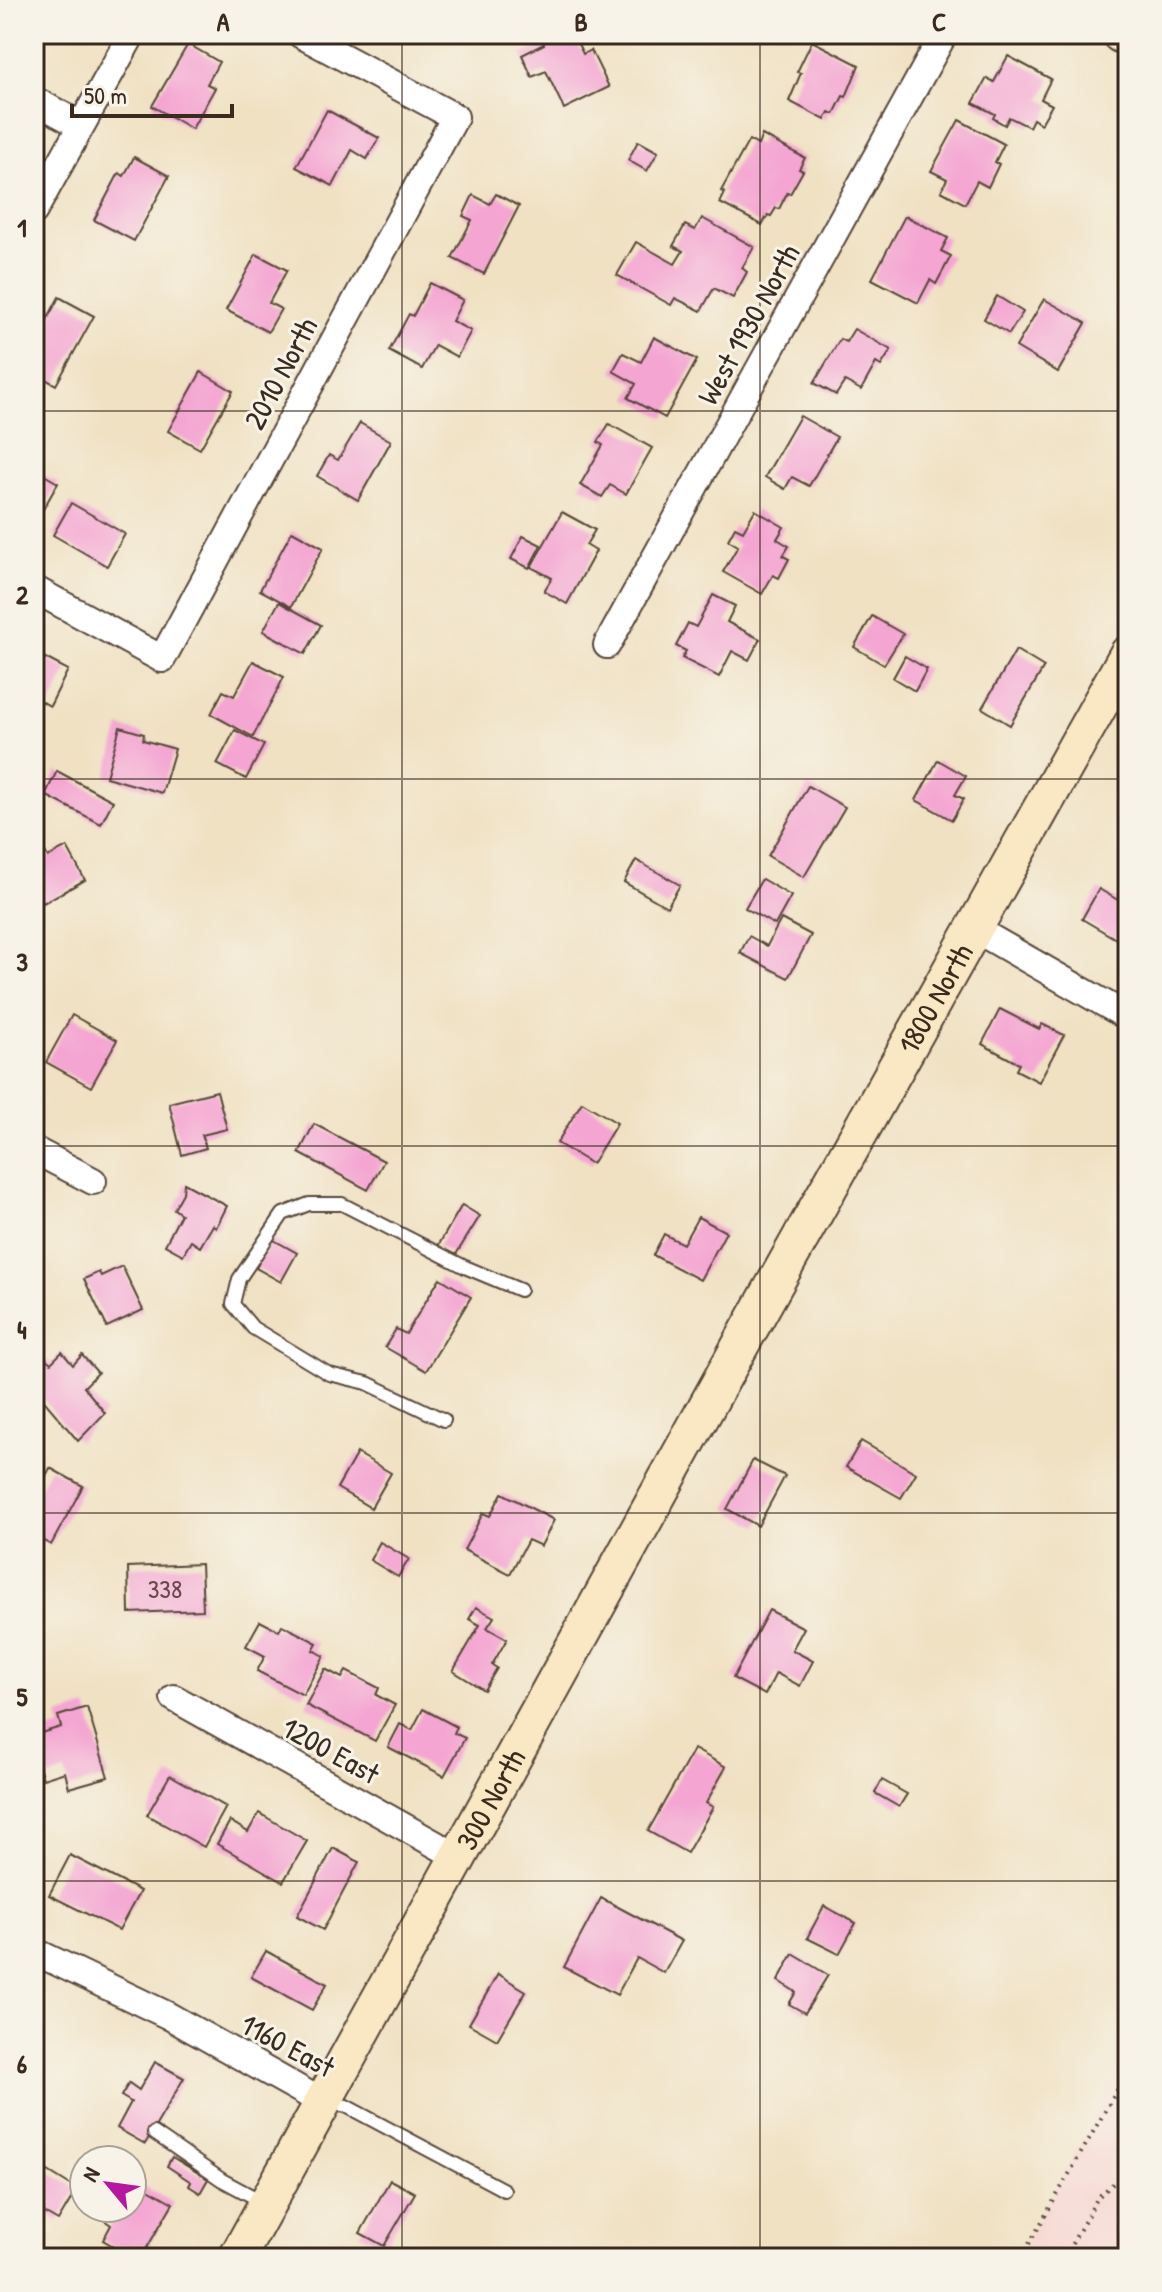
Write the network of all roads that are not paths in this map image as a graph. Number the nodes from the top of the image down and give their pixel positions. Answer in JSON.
{"nodes":[{"id":1,"x":132,"y":34,"type":"edge"},
{"id":2,"x":300,"y":34,"type":"edge"},
{"id":3,"x":944,"y":34,"type":"edge"},
{"id":4,"x":1120,"y":34,"type":"edge"},
{"id":5,"x":1128,"y":38,"type":"edge"},
{"id":6,"x":34,"y":100,"type":"edge"},
{"id":7,"x":80,"y":125,"type":"junction"},
{"id":8,"x":34,"y":211,"type":"edge"},
{"id":9,"x":34,"y":589,"type":"edge"},
{"id":10,"x":607,"y":645,"type":"dead end"},
{"id":11,"x":1128,"y":654,"type":"edge"},
{"id":12,"x":975,"y":929,"type":"junction"},
{"id":13,"x":1128,"y":1017,"type":"edge"},
{"id":14,"x":34,"y":1150,"type":"edge"},
{"id":15,"x":93,"y":1181,"type":"dead end"},
{"id":16,"x":520,"y":1290,"type":"dead end"},
{"id":17,"x":743,"y":1342,"type":"joint"},
{"id":18,"x":444,"y":1420,"type":"dead end"},
{"id":19,"x":174,"y":1698,"type":"dead end"},
{"id":20,"x":458,"y":1857,"type":"junction"},
{"id":21,"x":42,"y":1955,"type":"dead end"},
{"id":22,"x":322,"y":2102,"type":"junction"},
{"id":23,"x":154,"y":2133,"type":"dead end"},
{"id":24,"x":504,"y":2190,"type":"dead end"},
{"id":25,"x":265,"y":2203,"type":"junction"},
{"id":26,"x":237,"y":2258,"type":"edge"}],
"edges":[{"from":1,"to":7,"type":"street"},
{"from":2,"to":9,"type":"street","name":"2010 North"},
{"from":3,"to":10,"type":"street","name":"West 1930 North"},
{"from":4,"to":5,"type":"street"},
{"from":6,"to":7,"type":"street"},
{"from":7,"to":8,"type":"street"},
{"from":11,"to":12,"type":"street","name":"1800 North"},
{"from":12,"to":13,"type":"street"},
{"from":12,"to":17,"type":"street","name":"1800 North"},
{"from":14,"to":15,"type":"street"},
{"from":16,"to":18,"type":"lane"},
{"from":17,"to":20,"type":"street","name":"300 North"},
{"from":19,"to":20,"type":"street","name":"1200 East"},
{"from":20,"to":22,"type":"street","name":"300 North"},
{"from":21,"to":22,"type":"street","name":"1160 East"},
{"from":22,"to":24,"type":"lane","name":"1160 East"},
{"from":22,"to":25,"type":"street","name":"300 North"},
{"from":23,"to":25,"type":"lane"},
{"from":25,"to":26,"type":"street","name":"300 North"}]}
